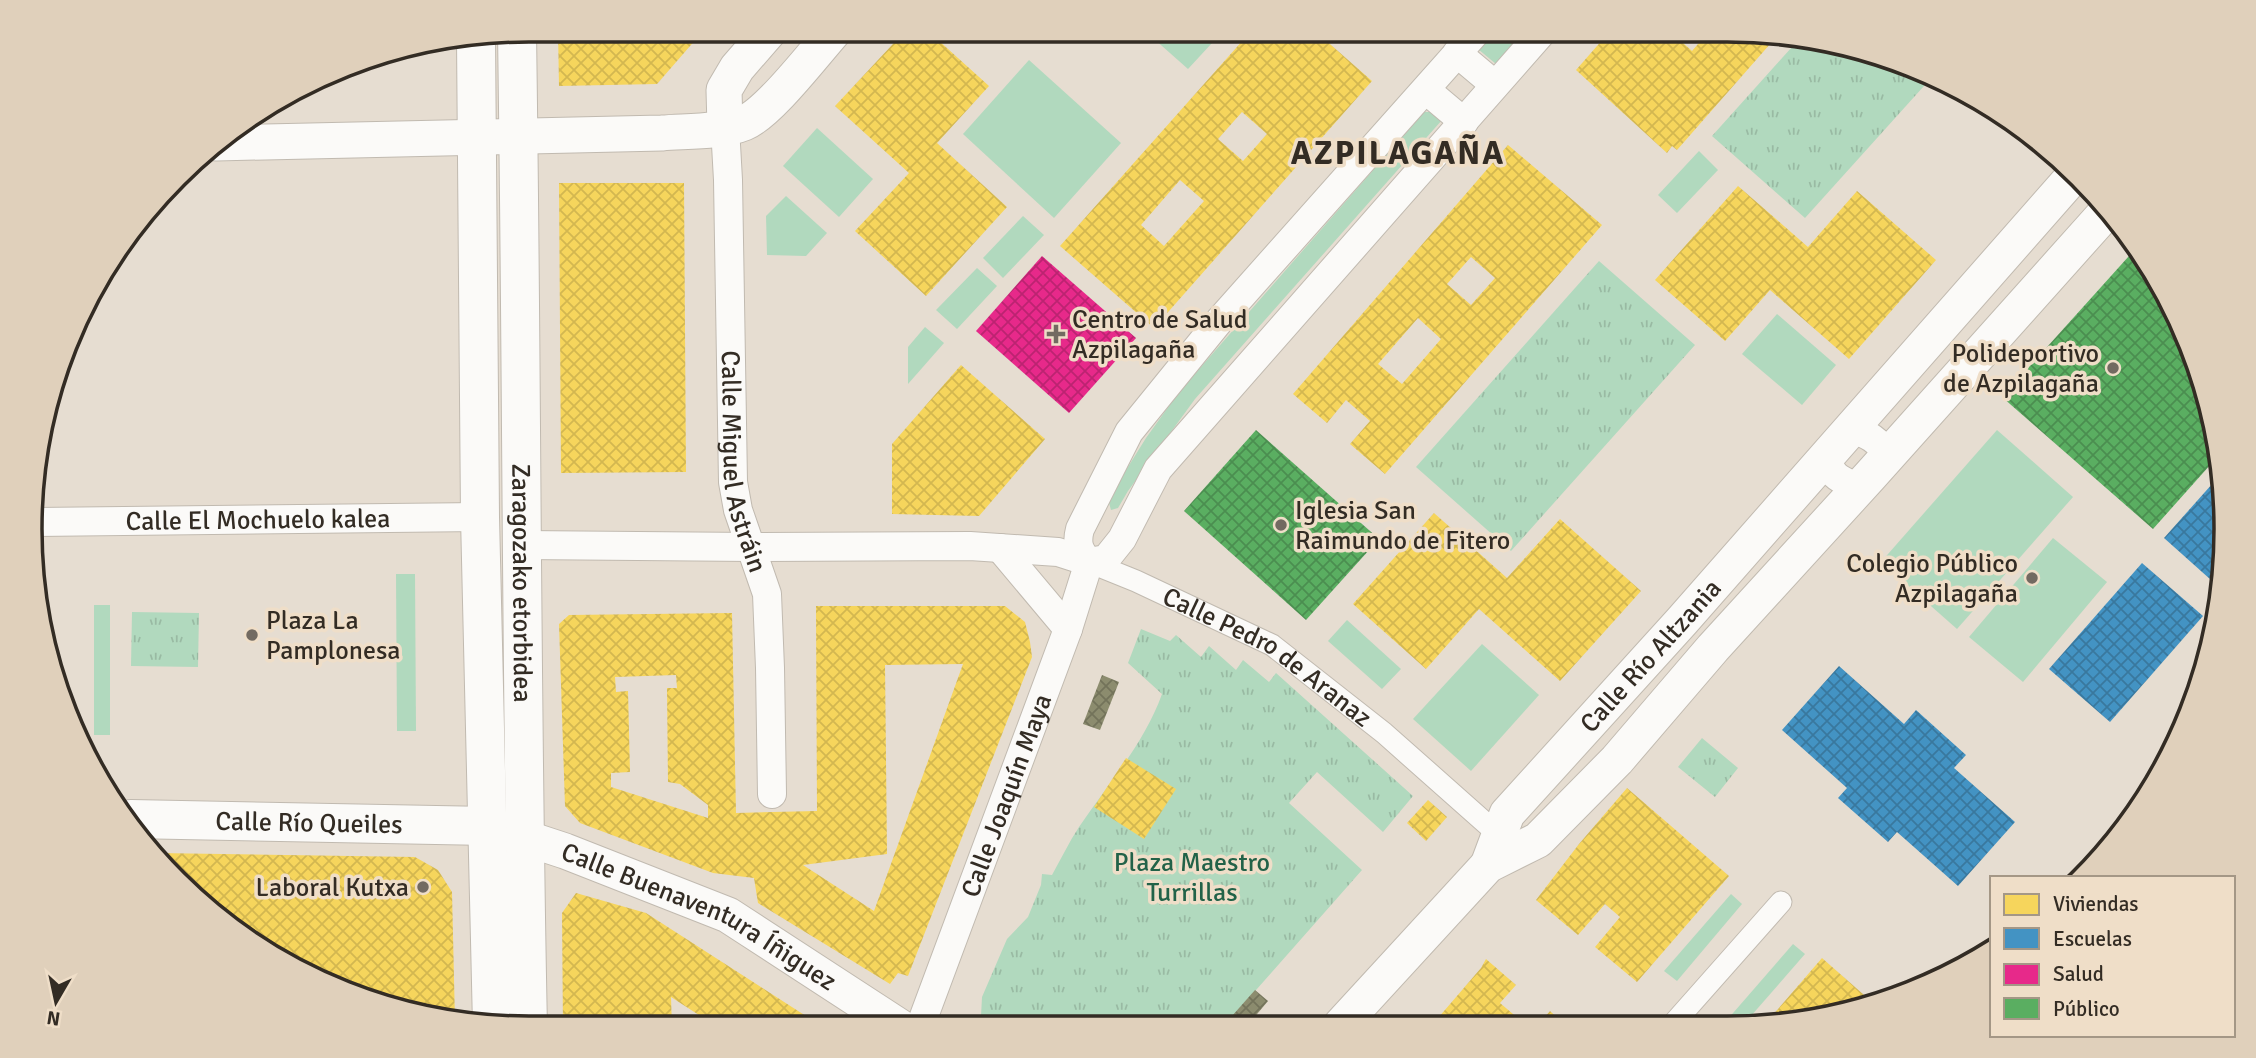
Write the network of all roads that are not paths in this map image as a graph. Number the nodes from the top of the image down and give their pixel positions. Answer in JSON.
{"nodes":[{"id":1,"x":517,"y":42,"type":"edge"},
{"id":2,"x":760,"y":42,"type":"edge"},
{"id":3,"x":824,"y":42,"type":"edge"},
{"id":4,"x":1467,"y":42,"type":"edge"},
{"id":5,"x":1533,"y":42,"type":"edge"},
{"id":6,"x":476,"y":45,"type":"edge"},
{"id":7,"x":1457,"y":53,"type":"junction"},
{"id":8,"x":1495,"y":85,"type":"junction"},
{"id":9,"x":1426,"y":90,"type":"junction"},
{"id":10,"x":1464,"y":122,"type":"junction"},
{"id":11,"x":725,"y":127,"type":"junction"},
{"id":12,"x":518,"y":137,"type":"junction"},
{"id":13,"x":476,"y":139,"type":"junction"},
{"id":14,"x":233,"y":143,"type":"edge"},
{"id":15,"x":2069,"y":183,"type":"edge"},
{"id":16,"x":2101,"y":217,"type":"edge"},
{"id":17,"x":1851,"y":429,"type":"junction"},
{"id":18,"x":1827,"y":456,"type":"junction"},
{"id":19,"x":1887,"y":456,"type":"junction"},
{"id":20,"x":1859,"y":488,"type":"junction"},
{"id":21,"x":480,"y":517,"type":"junction"},
{"id":22,"x":42,"y":522,"type":"edge"},
{"id":23,"x":523,"y":545,"type":"junction"},
{"id":24,"x":752,"y":547,"type":"junction"},
{"id":25,"x":1000,"y":548,"type":"junction"},
{"id":26,"x":1088,"y":562,"type":"junction"},
{"id":27,"x":1068,"y":629,"type":"junction"},
{"id":28,"x":772,"y":794,"type":"dead end"},
{"id":29,"x":139,"y":819,"type":"edge"},
{"id":30,"x":506,"y":831,"type":"junction"},
{"id":31,"x":1494,"y":850,"type":"junction"},
{"id":32,"x":1781,"y":902,"type":"dead end"},
{"id":33,"x":493,"y":1015,"type":"edge"},
{"id":34,"x":527,"y":1016,"type":"edge"},
{"id":35,"x":883,"y":1016,"type":"edge"},
{"id":36,"x":924,"y":1016,"type":"edge"},
{"id":37,"x":1350,"y":1016,"type":"edge"},
{"id":38,"x":1680,"y":1016,"type":"edge"}],
"edges":[{"from":1,"to":12,"type":"main road","name":"Zaragozako etorbidea"},
{"from":2,"to":11,"type":"street","name":"Calle Miguel Astráin"},
{"from":3,"to":11,"type":"street"},
{"from":4,"to":7,"type":"street"},
{"from":5,"to":8,"type":"street"},
{"from":6,"to":13,"type":"main road","name":"Zaragozako etorbidea"},
{"from":7,"to":8,"type":"street"},
{"from":7,"to":9,"type":"street"},
{"from":8,"to":10,"type":"street"},
{"from":9,"to":10,"type":"street"},
{"from":9,"to":26,"type":"street"},
{"from":10,"to":26,"type":"street"},
{"from":11,"to":12,"type":"street"},
{"from":11,"to":24,"type":"street","name":"Calle Miguel Astráin"},
{"from":12,"to":13,"type":"street"},
{"from":12,"to":23,"type":"main road","name":"Zaragozako etorbidea"},
{"from":13,"to":14,"type":"street"},
{"from":13,"to":21,"type":"main road","name":"Zaragozako etorbidea"},
{"from":15,"to":17,"type":"street","name":"Calle Río Altzania"},
{"from":16,"to":19,"type":"street","name":"Calle Río Altzania"},
{"from":17,"to":18,"type":"street","name":"Calle Río Altzania"},
{"from":17,"to":19,"type":"street"},
{"from":18,"to":20,"type":"street"},
{"from":18,"to":31,"type":"street","name":"Calle Río Altzania"},
{"from":19,"to":20,"type":"street","name":"Calle Río Altzania"},
{"from":20,"to":31,"type":"street","name":"Calle Río Altzania"},
{"from":21,"to":22,"type":"street","name":"Calle El Mochuelo kalea"},
{"from":21,"to":30,"type":"main road","name":"Zaragozako etorbidea"},
{"from":23,"to":24,"type":"street","name":"Calle Pedro de Aranaz"},
{"from":23,"to":30,"type":"main road","name":"Zaragozako etorbidea"},
{"from":24,"to":25,"type":"street","name":"Calle Pedro de Aranaz"},
{"from":24,"to":28,"type":"street","name":"Calle Miguel Astráin"},
{"from":25,"to":26,"type":"street","name":"Calle Pedro de Aranaz"},
{"from":25,"to":27,"type":"street"},
{"from":26,"to":27,"type":"street","name":"Calle Joaquín Maya"},
{"from":26,"to":31,"type":"street","name":"Calle Pedro de Aranaz"},
{"from":27,"to":36,"type":"street","name":"Calle Joaquín Maya"},
{"from":29,"to":30,"type":"main road","name":"Calle Río Queiles"},
{"from":30,"to":33,"type":"main road","name":"Zaragozako etorbidea"},
{"from":30,"to":34,"type":"main road","name":"Zaragozako etorbidea"},
{"from":30,"to":35,"type":"street","name":"Calle Buenaventura Íñiguez"},
{"from":31,"to":37,"type":"street","name":"Calle Río Altzania"},
{"from":32,"to":38,"type":"street"}]}
